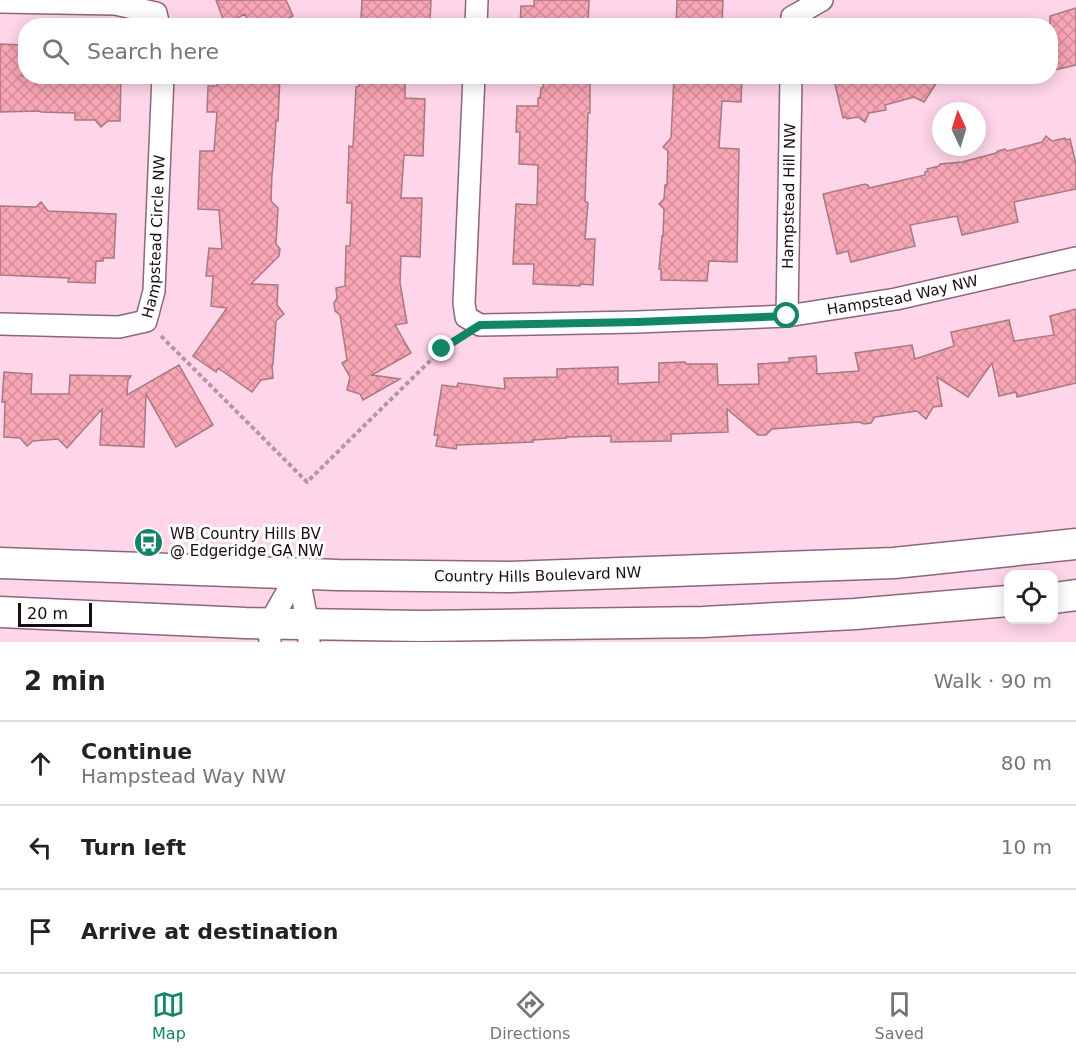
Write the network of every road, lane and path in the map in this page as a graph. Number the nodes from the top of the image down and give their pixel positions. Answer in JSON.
{"nodes":[{"id":1,"x":477,"y":0,"type":"edge"},
{"id":2,"x":822,"y":0,"type":"edge"},
{"id":3,"x":0,"y":2,"type":"edge"},
{"id":4,"x":157,"y":18,"type":"edge"},
{"id":5,"x":476,"y":18,"type":"edge"},
{"id":6,"x":792,"y":18,"type":"edge"},
{"id":7,"x":163,"y":84,"type":"edge"},
{"id":8,"x":474,"y":84,"type":"edge"},
{"id":9,"x":791,"y":84,"type":"edge"},
{"id":10,"x":1076,"y":258,"type":"edge"},
{"id":11,"x":787,"y":316,"type":"junction"},
{"id":12,"x":146,"y":321,"type":"junction"},
{"id":13,"x":0,"y":324,"type":"edge"},
{"id":14,"x":480,"y":325,"type":"junction"},
{"id":15,"x":1076,"y":544,"type":"edge"},
{"id":16,"x":0,"y":563,"type":"edge"},
{"id":17,"x":298,"y":573,"type":"junction"},
{"id":18,"x":1076,"y":595,"type":"edge"},
{"id":19,"x":1058,"y":597,"type":"edge"},
{"id":20,"x":1004,"y":601,"type":"edge"},
{"id":21,"x":0,"y":612,"type":"edge"},
{"id":22,"x":123,"y":617,"type":"junction"},
{"id":23,"x":270,"y":633,"type":"edge"},
{"id":24,"x":308,"y":633,"type":"edge"},
{"id":25,"x":189,"y":642,"type":"edge"}],
"edges":[{"from":1,"to":5,"type":"street"},
{"from":2,"to":6,"type":"street"},
{"from":3,"to":4,"type":"street"},
{"from":7,"to":12,"type":"street","name":"Hampstead Circle NW"},
{"from":8,"to":14,"type":"street"},
{"from":9,"to":11,"type":"street","name":"Hampstead Hill NW"},
{"from":10,"to":11,"type":"street","name":"Hampstead Way NW"},
{"from":11,"to":14,"type":"street","name":"Hampstead Way NW"},
{"from":12,"to":13,"type":"street","name":"Hampstead Circle NW"},
{"from":12,"to":14,"type":"path"},
{"from":15,"to":17,"type":"main road","name":"Country Hills Boulevard NW"},
{"from":16,"to":17,"type":"main road","name":"Country Hills Boulevard NW"},
{"from":17,"to":23,"type":"street"},
{"from":17,"to":24,"type":"street"},
{"from":18,"to":19,"type":"main road"},
{"from":20,"to":24,"type":"main road"},
{"from":21,"to":22,"type":"main road"},
{"from":22,"to":23,"type":"main road"},
{"from":22,"to":25,"type":"main road"},
{"from":23,"to":24,"type":"main road"}]}
